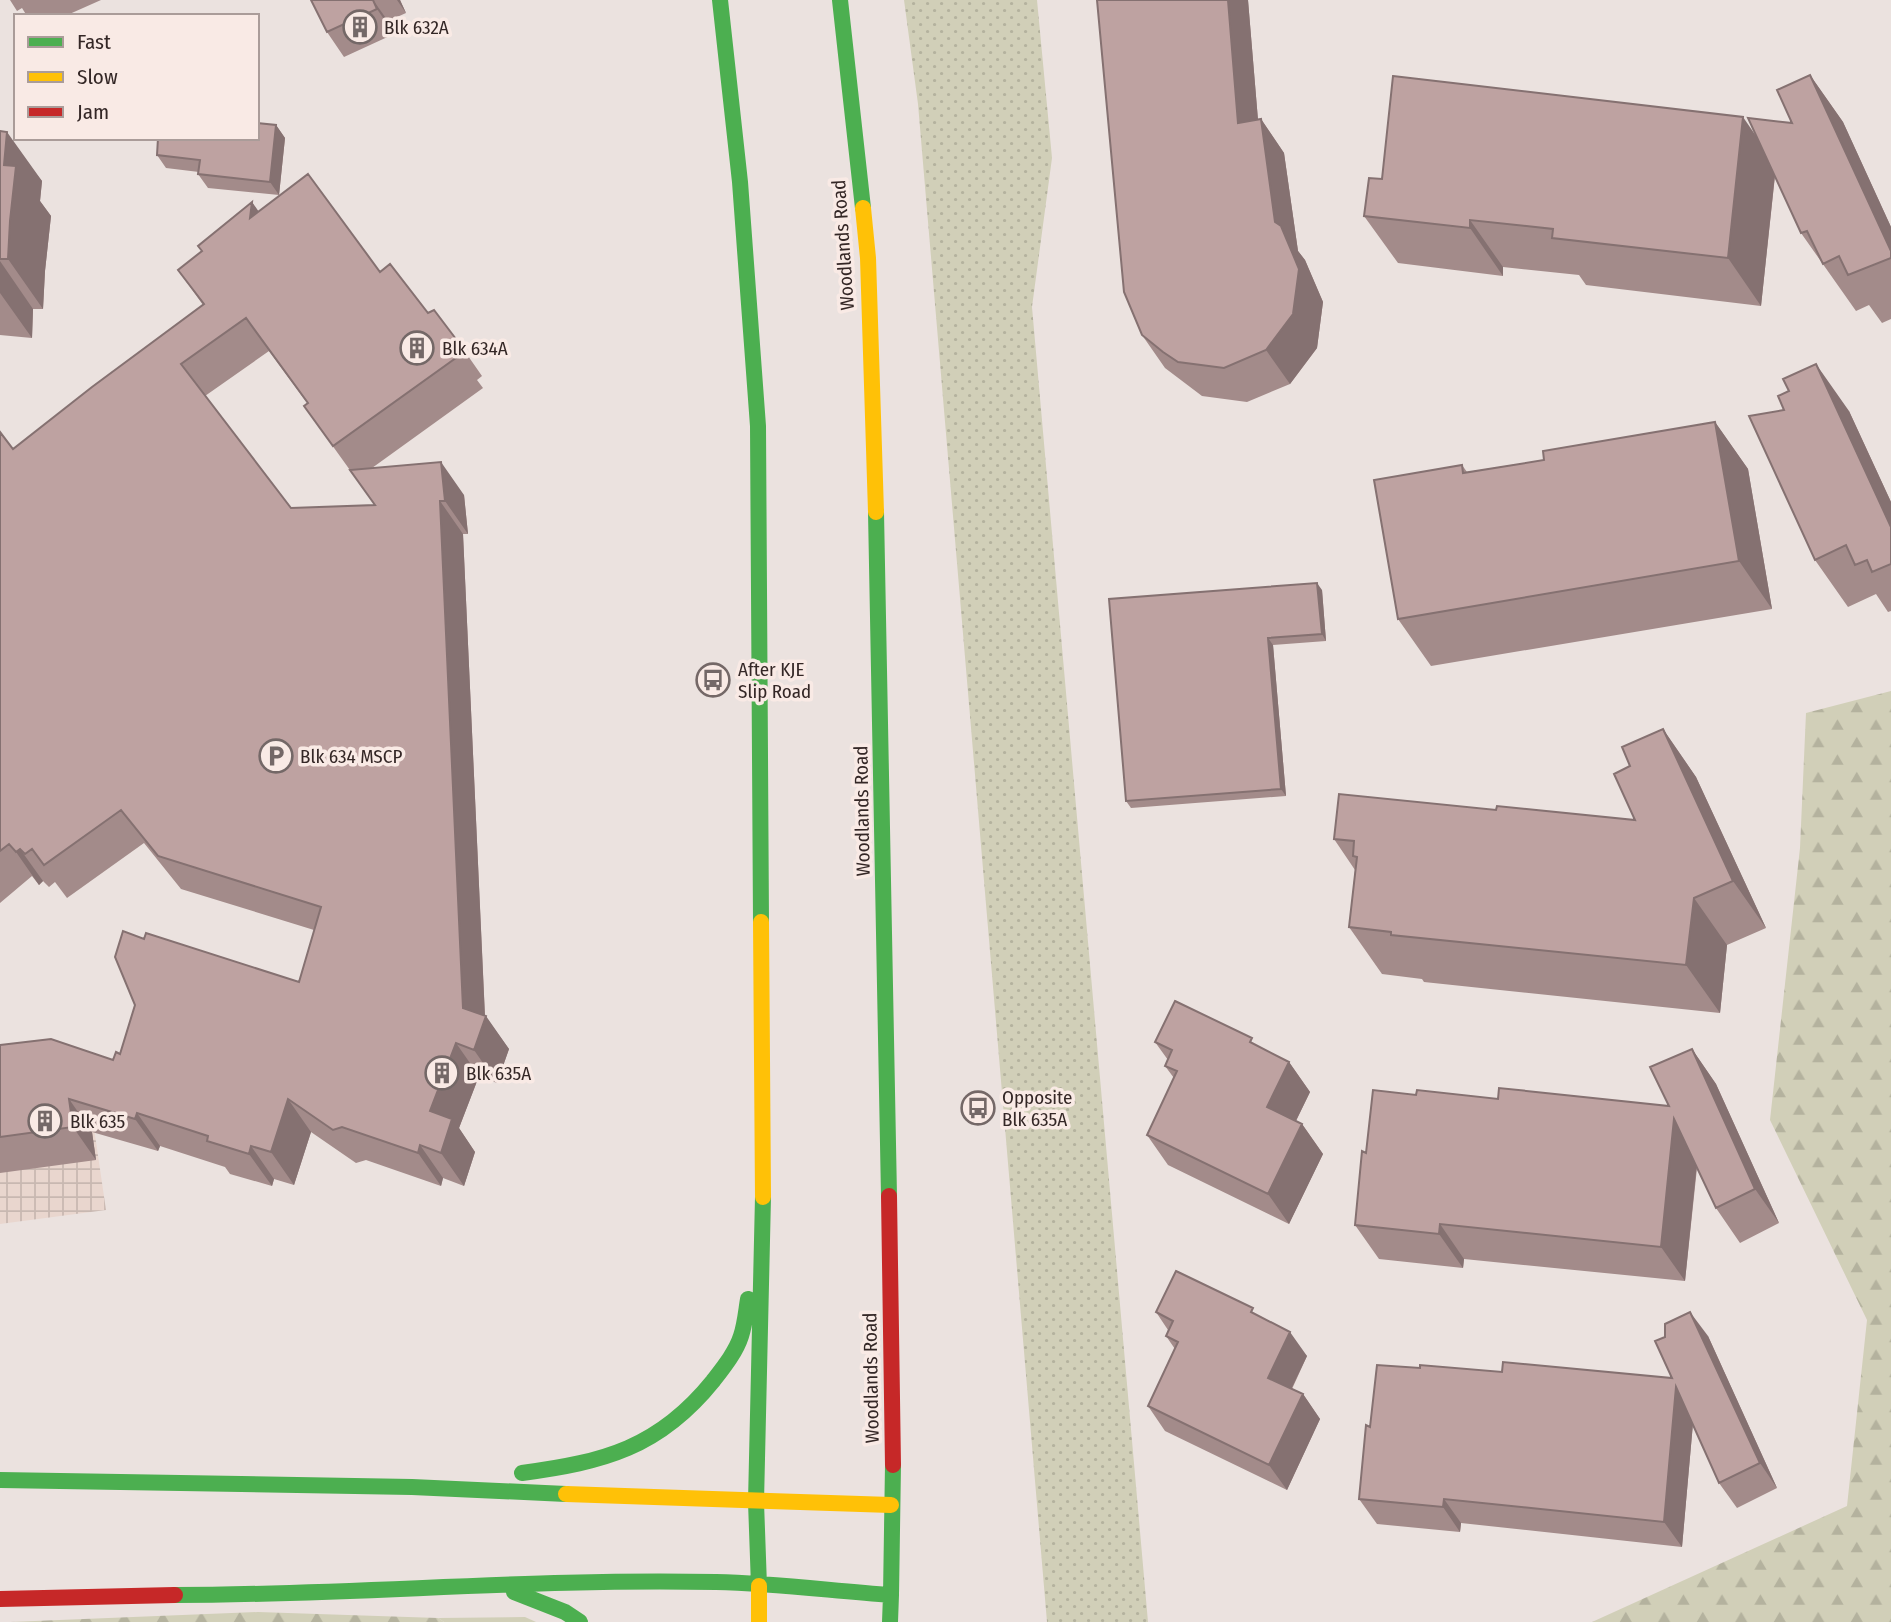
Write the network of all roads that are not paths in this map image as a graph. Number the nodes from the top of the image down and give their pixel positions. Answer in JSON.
{"nodes":[{"id":1,"x":720,"y":0,"type":"edge"},
{"id":2,"x":840,"y":0,"type":"edge"},
{"id":3,"x":763,"y":1229,"type":"junction"},
{"id":4,"x":0,"y":1480,"type":"edge"},
{"id":5,"x":412,"y":1487,"type":"junction"},
{"id":6,"x":756,"y":1502,"type":"junction"},
{"id":7,"x":891,"y":1504,"type":"junction"},
{"id":8,"x":492,"y":1584,"type":"junction"},
{"id":9,"x":759,"y":1586,"type":"junction"},
{"id":10,"x":891,"y":1595,"type":"junction"},
{"id":11,"x":0,"y":1600,"type":"edge"},
{"id":12,"x":580,"y":1622,"type":"edge"},
{"id":13,"x":759,"y":1622,"type":"edge"},
{"id":14,"x":890,"y":1622,"type":"edge"}],
"edges":[{"from":1,"to":3,"type":"main road"},
{"from":2,"to":7,"type":"main road","name":"Woodlands Road"},
{"from":3,"to":5,"type":"main road"},
{"from":3,"to":6,"type":"main road"},
{"from":4,"to":5,"type":"main road"},
{"from":5,"to":6,"type":"main road"},
{"from":6,"to":7,"type":"main road"},
{"from":6,"to":9,"type":"main road"},
{"from":7,"to":10,"type":"main road","name":"Woodlands Road"},
{"from":8,"to":9,"type":"main road"},
{"from":8,"to":11,"type":"main road"},
{"from":8,"to":12,"type":"main road"},
{"from":9,"to":10,"type":"main road"},
{"from":9,"to":13,"type":"main road"},
{"from":10,"to":14,"type":"main road","name":"Woodlands Road"}]}
